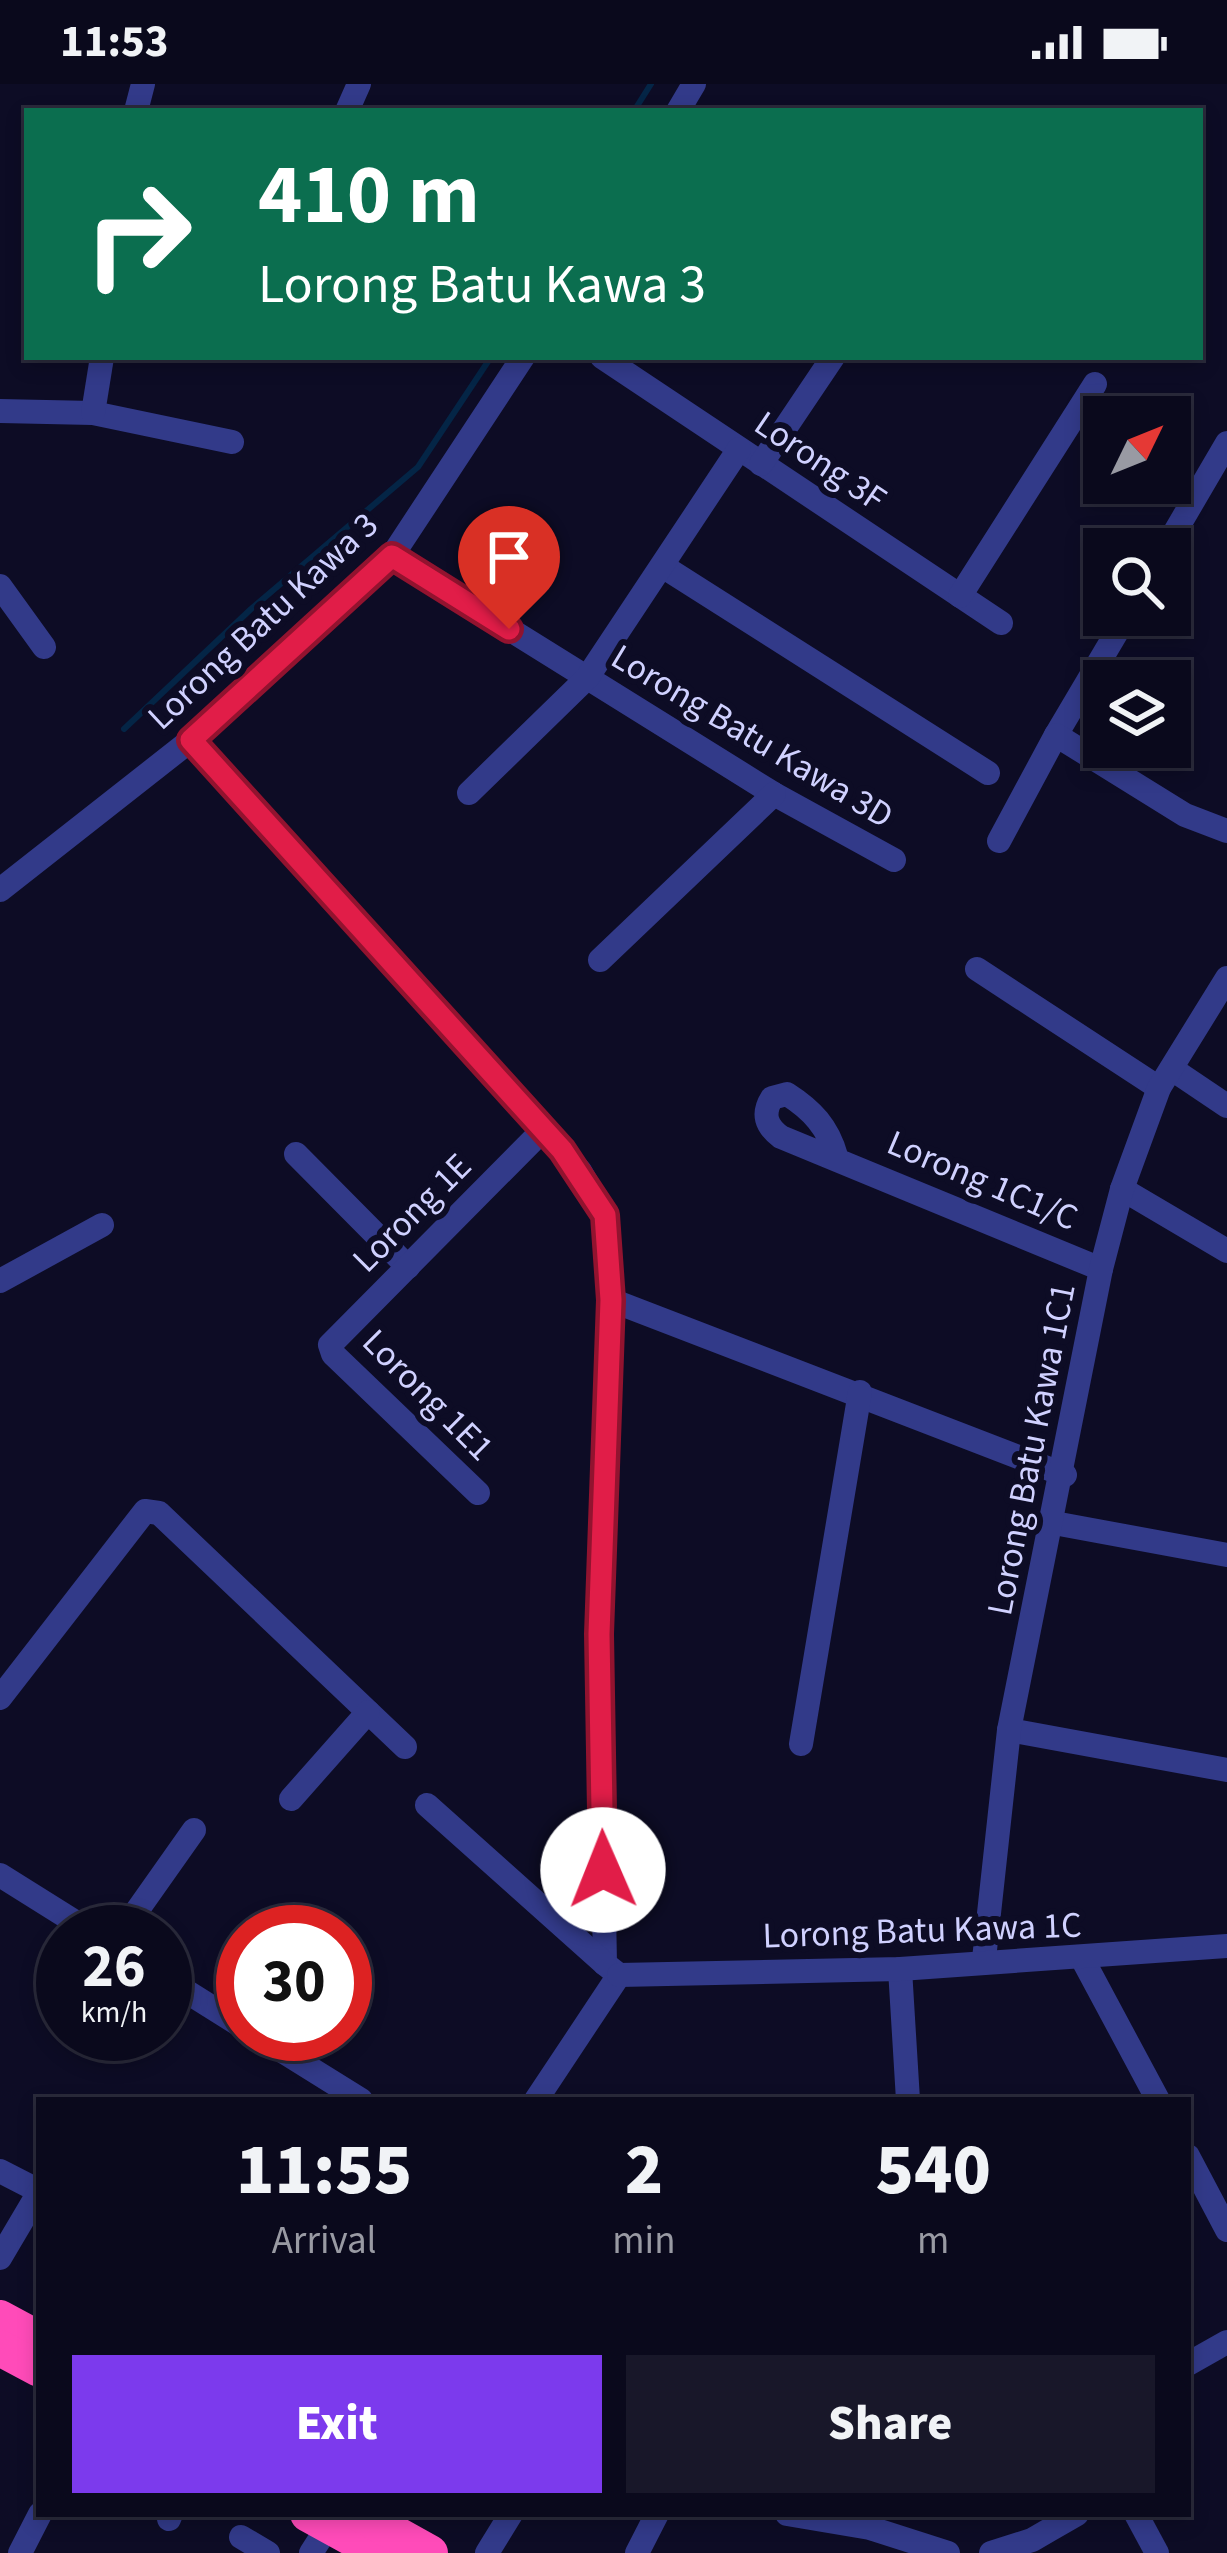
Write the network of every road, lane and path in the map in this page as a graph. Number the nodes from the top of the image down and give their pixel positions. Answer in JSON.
{"nodes":[{"id":1,"x":102,"y":360,"type":"edge"},
{"id":2,"x":521,"y":360,"type":"edge"},
{"id":3,"x":606,"y":360,"type":"edge"},
{"id":4,"x":831,"y":360,"type":"edge"},
{"id":5,"x":1095,"y":384,"type":"dead end"},
{"id":6,"x":0,"y":411,"type":"edge"},
{"id":7,"x":93,"y":413,"type":"junction"},
{"id":8,"x":232,"y":442,"type":"dead end"},
{"id":9,"x":1227,"y":443,"type":"edge"},
{"id":10,"x":739,"y":449,"type":"junction"},
{"id":11,"x":761,"y":464,"type":"junction"},
{"id":12,"x":1177,"y":528,"type":"edge"},
{"id":13,"x":392,"y":556,"type":"junction"},
{"id":14,"x":664,"y":567,"type":"junction"},
{"id":15,"x":0,"y":586,"type":"edge"},
{"id":16,"x":960,"y":596,"type":"junction"},
{"id":17,"x":1001,"y":623,"type":"dead end"},
{"id":18,"x":1114,"y":636,"type":"edge"},
{"id":19,"x":44,"y":646,"type":"dead end"},
{"id":20,"x":587,"y":678,"type":"junction"},
{"id":21,"x":1056,"y":735,"type":"junction"},
{"id":22,"x":191,"y":740,"type":"junction"},
{"id":23,"x":988,"y":773,"type":"dead end"},
{"id":24,"x":470,"y":793,"type":"dead end"},
{"id":25,"x":775,"y":794,"type":"junction"},
{"id":26,"x":1227,"y":831,"type":"edge"},
{"id":27,"x":999,"y":842,"type":"dead end"},
{"id":28,"x":894,"y":860,"type":"dead end"},
{"id":29,"x":0,"y":890,"type":"edge"},
{"id":30,"x":600,"y":960,"type":"dead end"},
{"id":31,"x":977,"y":969,"type":"dead end"},
{"id":32,"x":1226,"y":983,"type":"edge"},
{"id":33,"x":1166,"y":1079,"type":"junction"},
{"id":34,"x":1227,"y":1106,"type":"edge"},
{"id":35,"x":543,"y":1130,"type":"junction"},
{"id":36,"x":296,"y":1154,"type":"dead end"},
{"id":37,"x":836,"y":1156,"type":"dead end"},
{"id":38,"x":1122,"y":1189,"type":"junction"},
{"id":39,"x":102,"y":1225,"type":"dead end"},
{"id":40,"x":1227,"y":1251,"type":"edge"},
{"id":41,"x":408,"y":1267,"type":"junction"},
{"id":42,"x":1102,"y":1269,"type":"junction"},
{"id":43,"x":0,"y":1281,"type":"edge"},
{"id":44,"x":611,"y":1300,"type":"junction"},
{"id":45,"x":330,"y":1345,"type":"joint"},
{"id":46,"x":860,"y":1392,"type":"junction"},
{"id":47,"x":1064,"y":1475,"type":"junction"},
{"id":48,"x":478,"y":1493,"type":"dead end"},
{"id":49,"x":1054,"y":1523,"type":"junction"},
{"id":50,"x":1227,"y":1556,"type":"edge"},
{"id":51,"x":2,"y":1692,"type":"edge"},
{"id":52,"x":368,"y":1712,"type":"junction"},
{"id":53,"x":1010,"y":1730,"type":"junction"},
{"id":54,"x":801,"y":1744,"type":"dead end"},
{"id":55,"x":405,"y":1747,"type":"dead end"},
{"id":56,"x":1227,"y":1770,"type":"edge"},
{"id":57,"x":291,"y":1799,"type":"dead end"},
{"id":58,"x":427,"y":1805,"type":"dead end"},
{"id":59,"x":194,"y":1830,"type":"dead end"},
{"id":60,"x":0,"y":1875,"type":"edge"},
{"id":61,"x":48,"y":1905,"type":"edge"},
{"id":62,"x":141,"y":1905,"type":"edge"},
{"id":63,"x":1227,"y":1946,"type":"edge"},
{"id":64,"x":984,"y":1959,"type":"junction"},
{"id":65,"x":1084,"y":1960,"type":"junction"},
{"id":66,"x":900,"y":1969,"type":"junction"},
{"id":67,"x":612,"y":1970,"type":"junction"},
{"id":68,"x":298,"y":2061,"type":"edge"},
{"id":69,"x":356,"y":2097,"type":"edge"},
{"id":70,"x":538,"y":2097,"type":"edge"},
{"id":71,"x":908,"y":2097,"type":"edge"},
{"id":72,"x":1156,"y":2097,"type":"edge"},
{"id":73,"x":1191,"y":2159,"type":"edge"},
{"id":74,"x":0,"y":2171,"type":"edge"},
{"id":75,"x":1217,"y":2188,"type":"edge"},
{"id":76,"x":36,"y":2189,"type":"edge"},
{"id":77,"x":36,"y":2196,"type":"edge"},
{"id":78,"x":1227,"y":2230,"type":"edge"},
{"id":79,"x":0,"y":2258,"type":"edge"},
{"id":80,"x":0,"y":2318,"type":"edge"},
{"id":81,"x":36,"y":2337,"type":"edge"},
{"id":82,"x":1227,"y":2342,"type":"edge"},
{"id":83,"x":0,"y":2348,"type":"edge"},
{"id":84,"x":1191,"y":2361,"type":"edge"},
{"id":85,"x":36,"y":2367,"type":"edge"},
{"id":86,"x":38,"y":2517,"type":"edge"},
{"id":87,"x":509,"y":2517,"type":"edge"},
{"id":88,"x":655,"y":2517,"type":"edge"},
{"id":89,"x":805,"y":2517,"type":"edge"},
{"id":90,"x":1072,"y":2517,"type":"edge"},
{"id":91,"x":1138,"y":2517,"type":"edge"},
{"id":92,"x":327,"y":2527,"type":"edge"},
{"id":93,"x":391,"y":2533,"type":"edge"},
{"id":94,"x":241,"y":2537,"type":"dead end"},
{"id":95,"x":20,"y":2553,"type":"edge"},
{"id":96,"x":268,"y":2553,"type":"edge"},
{"id":97,"x":430,"y":2553,"type":"edge"},
{"id":98,"x":487,"y":2553,"type":"edge"},
{"id":99,"x":637,"y":2553,"type":"edge"},
{"id":100,"x":948,"y":2553,"type":"edge"},
{"id":101,"x":991,"y":2553,"type":"edge"},
{"id":102,"x":1157,"y":2553,"type":"edge"}],
"edges":[{"from":1,"to":7,"type":"street"},
{"from":2,"to":13,"type":"street","name":"Lorong Batu Kawa 3"},
{"from":3,"to":10,"type":"street","name":"Lorong 3F"},
{"from":4,"to":11,"type":"street"},
{"from":5,"to":16,"type":"street"},
{"from":6,"to":7,"type":"street"},
{"from":7,"to":8,"type":"street"},
{"from":9,"to":12,"type":"street"},
{"from":10,"to":11,"type":"street","name":"Lorong 3F"},
{"from":10,"to":14,"type":"street"},
{"from":11,"to":16,"type":"street","name":"Lorong 3F"},
{"from":13,"to":20,"type":"street","name":"Lorong Batu Kawa 3D"},
{"from":13,"to":22,"type":"street","name":"Lorong Batu Kawa 3"},
{"from":14,"to":20,"type":"street"},
{"from":14,"to":23,"type":"street"},
{"from":15,"to":19,"type":"street"},
{"from":16,"to":17,"type":"street","name":"Lorong 3F"},
{"from":18,"to":21,"type":"street"},
{"from":20,"to":24,"type":"street"},
{"from":20,"to":25,"type":"street","name":"Lorong Batu Kawa 3D"},
{"from":21,"to":26,"type":"street"},
{"from":21,"to":27,"type":"street"},
{"from":22,"to":29,"type":"street","name":"Lorong Batu Kawa 3"},
{"from":22,"to":35,"type":"street"},
{"from":25,"to":28,"type":"street","name":"Lorong Batu Kawa 3D"},
{"from":25,"to":30,"type":"street"},
{"from":31,"to":33,"type":"street"},
{"from":32,"to":33,"type":"street","name":"Lorong Batu Kawa 1C1"},
{"from":33,"to":34,"type":"street"},
{"from":33,"to":38,"type":"street","name":"Lorong Batu Kawa 1C1"},
{"from":35,"to":41,"type":"street","name":"Lorong 1E"},
{"from":35,"to":44,"type":"street"},
{"from":36,"to":41,"type":"street"},
{"from":37,"to":42,"type":"street","name":"Lorong 1C1/C"},
{"from":38,"to":40,"type":"street"},
{"from":38,"to":42,"type":"street","name":"Lorong Batu Kawa 1C1"},
{"from":39,"to":43,"type":"street"},
{"from":41,"to":45,"type":"street","name":"Lorong 1E"},
{"from":42,"to":47,"type":"street","name":"Lorong Batu Kawa 1C1"},
{"from":44,"to":46,"type":"street"},
{"from":44,"to":67,"type":"street"},
{"from":45,"to":48,"type":"street","name":"Lorong 1E1"},
{"from":46,"to":47,"type":"street"},
{"from":46,"to":54,"type":"street"},
{"from":47,"to":49,"type":"street","name":"Lorong Batu Kawa 1C1"},
{"from":49,"to":50,"type":"street"},
{"from":49,"to":53,"type":"street","name":"Lorong Batu Kawa 1C1"},
{"from":51,"to":52,"type":"street"},
{"from":52,"to":55,"type":"street"},
{"from":52,"to":57,"type":"street"},
{"from":53,"to":56,"type":"street"},
{"from":53,"to":64,"type":"street","name":"Lorong Batu Kawa 1C1"},
{"from":58,"to":67,"type":"street"},
{"from":59,"to":62,"type":"street"},
{"from":60,"to":61,"type":"street"},
{"from":63,"to":65,"type":"street","name":"Lorong Batu Kawa 1C"},
{"from":64,"to":65,"type":"street","name":"Lorong Batu Kawa 1C"},
{"from":64,"to":66,"type":"street","name":"Lorong Batu Kawa 1C"},
{"from":65,"to":72,"type":"street"},
{"from":66,"to":67,"type":"street","name":"Lorong Batu Kawa 1C"},
{"from":66,"to":71,"type":"street"},
{"from":67,"to":70,"type":"street"},
{"from":68,"to":69,"type":"street"},
{"from":73,"to":75,"type":"street"},
{"from":74,"to":76,"type":"street"},
{"from":75,"to":78,"type":"street"},
{"from":77,"to":79,"type":"street"},
{"from":80,"to":81,"type":"highway"},
{"from":82,"to":84,"type":"street"},
{"from":83,"to":85,"type":"highway"},
{"from":86,"to":95,"type":"street"},
{"from":87,"to":98,"type":"street"},
{"from":88,"to":99,"type":"street"},
{"from":89,"to":100,"type":"street"},
{"from":90,"to":101,"type":"street"},
{"from":91,"to":102,"type":"street"},
{"from":92,"to":93,"type":"highway"},
{"from":93,"to":97,"type":"highway"},
{"from":94,"to":96,"type":"street"}]}
